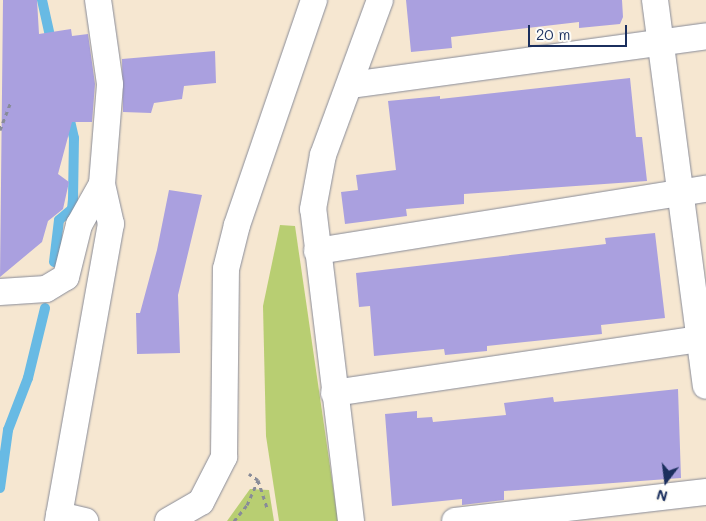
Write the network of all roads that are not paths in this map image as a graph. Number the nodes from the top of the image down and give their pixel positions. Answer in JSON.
{"nodes":[{"id":1,"x":98,"y":0,"type":"edge"},
{"id":2,"x":314,"y":0,"type":"edge"},
{"id":3,"x":380,"y":0,"type":"edge"},
{"id":4,"x":655,"y":0,"type":"edge"},
{"id":5,"x":706,"y":36,"type":"edge"},
{"id":6,"x":661,"y":43,"type":"junction"},
{"id":7,"x":350,"y":85,"type":"junction"},
{"id":8,"x":102,"y":184,"type":"junction"},
{"id":9,"x":706,"y":189,"type":"edge"},
{"id":10,"x":681,"y":192,"type":"junction"},
{"id":11,"x":318,"y":251,"type":"junction"},
{"id":12,"x":0,"y":292,"type":"edge"},
{"id":13,"x":703,"y":338,"type":"edge"},
{"id":14,"x":706,"y":386,"type":"edge"},
{"id":15,"x":334,"y":392,"type":"junction"},
{"id":16,"x":706,"y":492,"type":"edge"},
{"id":17,"x":58,"y":518,"type":"edge"},
{"id":18,"x":85,"y":521,"type":"edge"},
{"id":19,"x":168,"y":521,"type":"edge"},
{"id":20,"x":351,"y":521,"type":"edge"},
{"id":21,"x":455,"y":521,"type":"edge"}],
"edges":[{"from":1,"to":8,"type":"street"},
{"from":2,"to":19,"type":"street"},
{"from":3,"to":7,"type":"street"},
{"from":4,"to":6,"type":"street"},
{"from":5,"to":6,"type":"street"},
{"from":6,"to":7,"type":"street"},
{"from":6,"to":10,"type":"street"},
{"from":7,"to":11,"type":"street"},
{"from":8,"to":12,"type":"street"},
{"from":8,"to":17,"type":"street"},
{"from":9,"to":10,"type":"street"},
{"from":10,"to":11,"type":"street"},
{"from":10,"to":13,"type":"street"},
{"from":11,"to":15,"type":"street"},
{"from":13,"to":14,"type":"street"},
{"from":13,"to":15,"type":"street"},
{"from":15,"to":20,"type":"street"},
{"from":16,"to":21,"type":"street"},
{"from":17,"to":18,"type":"street"}]}
